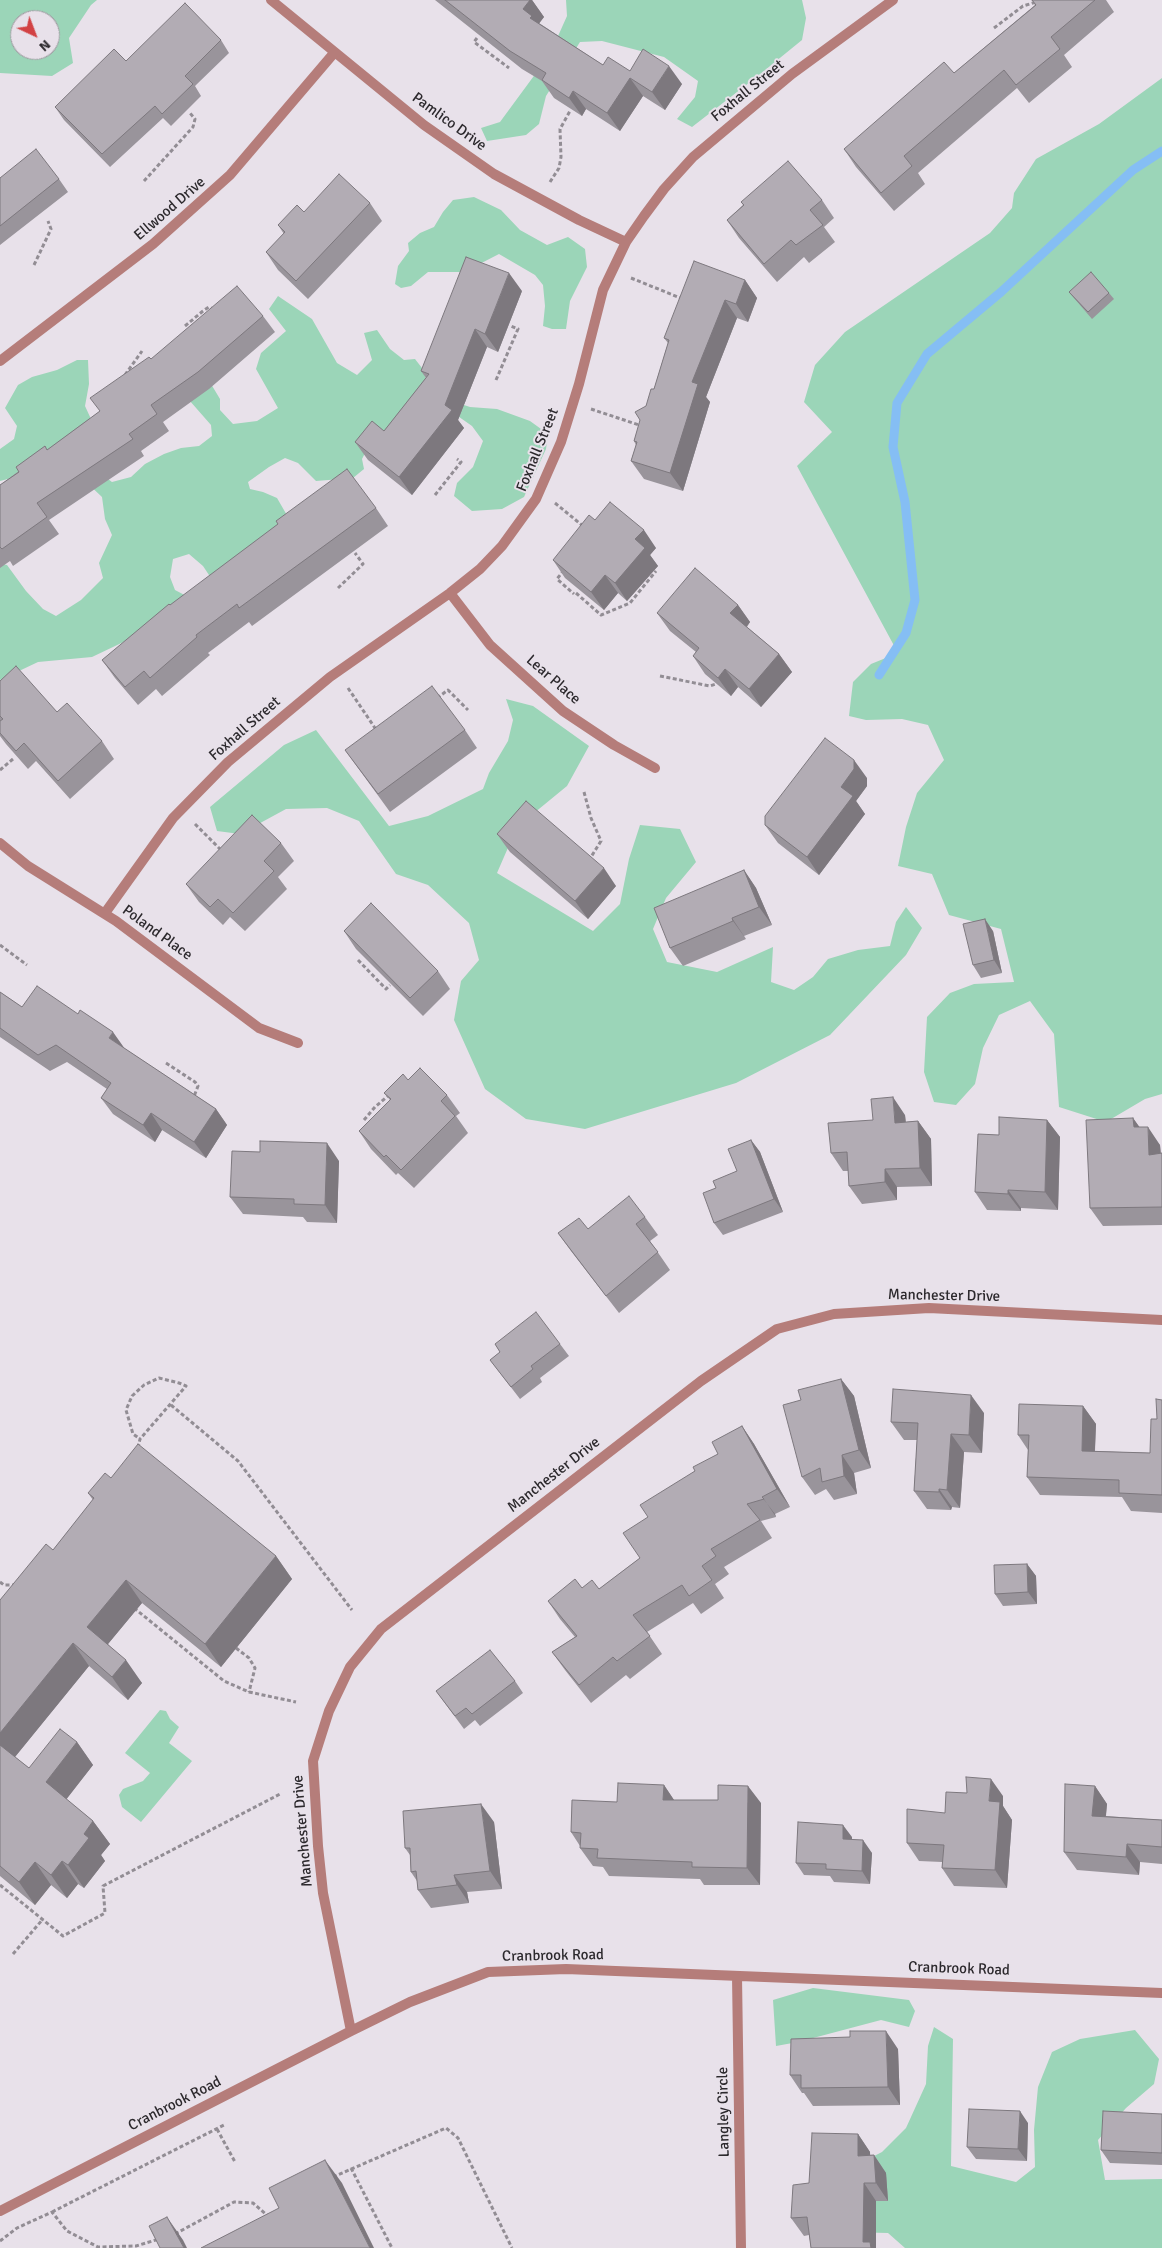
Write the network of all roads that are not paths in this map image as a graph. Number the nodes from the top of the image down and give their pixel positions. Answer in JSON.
{"nodes":[{"id":1,"x":271,"y":0,"type":"edge"},
{"id":2,"x":893,"y":0,"type":"edge"},
{"id":3,"x":334,"y":53,"type":"junction"},
{"id":4,"x":626,"y":242,"type":"junction"},
{"id":5,"x":0,"y":361,"type":"edge"},
{"id":6,"x":450,"y":593,"type":"junction"},
{"id":7,"x":655,"y":768,"type":"dead end"},
{"id":8,"x":0,"y":843,"type":"edge"},
{"id":9,"x":105,"y":913,"type":"junction"},
{"id":10,"x":298,"y":1043,"type":"dead end"},
{"id":11,"x":1162,"y":1320,"type":"edge"},
{"id":12,"x":737,"y":1976,"type":"junction"},
{"id":13,"x":1162,"y":1993,"type":"edge"},
{"id":14,"x":351,"y":2030,"type":"junction"},
{"id":15,"x":0,"y":2211,"type":"edge"},
{"id":16,"x":741,"y":2248,"type":"edge"}],
"edges":[{"from":1,"to":3,"type":"street","name":"Pamlico Drive"},
{"from":2,"to":4,"type":"street","name":"Foxhall Street"},
{"from":3,"to":4,"type":"street","name":"Pamlico Drive"},
{"from":3,"to":5,"type":"street","name":"Ellwood Drive"},
{"from":4,"to":6,"type":"street","name":"Foxhall Street"},
{"from":6,"to":7,"type":"street","name":"Lear Place"},
{"from":6,"to":9,"type":"street","name":"Foxhall Street"},
{"from":8,"to":9,"type":"street","name":"Poland Place"},
{"from":9,"to":10,"type":"street","name":"Poland Place"},
{"from":11,"to":14,"type":"street","name":"Manchester Drive"},
{"from":12,"to":13,"type":"street","name":"Cranbrook Road"},
{"from":12,"to":14,"type":"street","name":"Cranbrook Road"},
{"from":12,"to":16,"type":"street","name":"Langley Circle"},
{"from":14,"to":15,"type":"street","name":"Cranbrook Road"}]}
